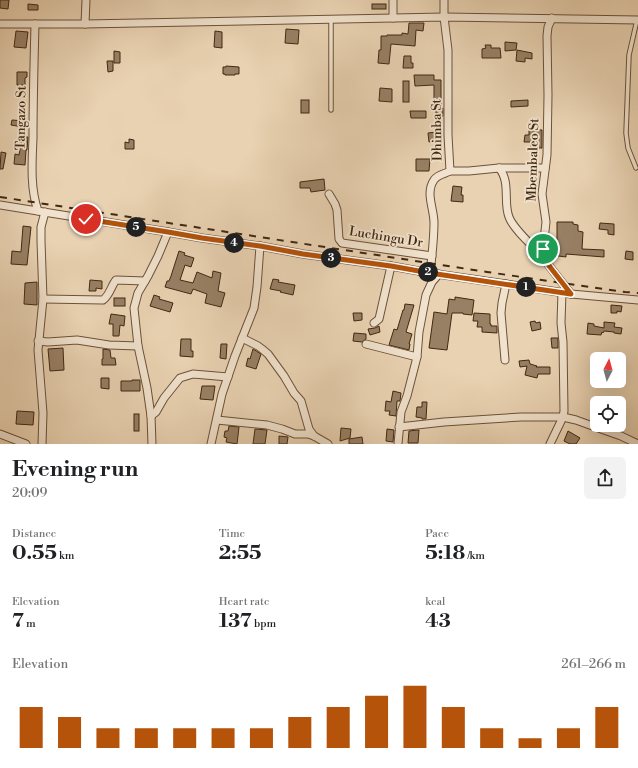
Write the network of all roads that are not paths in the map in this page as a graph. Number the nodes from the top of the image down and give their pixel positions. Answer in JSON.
{"nodes":[{"id":1,"x":86,"y":0,"type":"edge"},
{"id":2,"x":393,"y":0,"type":"edge"},
{"id":3,"x":444,"y":0,"type":"edge"},
{"id":4,"x":444,"y":17,"type":"junction"},
{"id":5,"x":393,"y":18,"type":"junction"},
{"id":6,"x":552,"y":18,"type":"junction"},
{"id":7,"x":332,"y":19,"type":"junction"},
{"id":8,"x":638,"y":20,"type":"edge"},
{"id":9,"x":0,"y":24,"type":"edge"},
{"id":10,"x":35,"y":24,"type":"junction"},
{"id":11,"x":86,"y":24,"type":"junction"},
{"id":12,"x":331,"y":110,"type":"dead end"},
{"id":13,"x":499,"y":168,"type":"junction"},
{"id":14,"x":545,"y":168,"type":"junction"},
{"id":15,"x":636,"y":168,"type":"dead end"},
{"id":16,"x":450,"y":171,"type":"junction"},
{"id":17,"x":329,"y":194,"type":"dead end"},
{"id":18,"x":0,"y":205,"type":"edge"},
{"id":19,"x":41,"y":212,"type":"junction"},
{"id":20,"x":168,"y":232,"type":"junction"},
{"id":21,"x":260,"y":246,"type":"junction"},
{"id":22,"x":432,"y":256,"type":"junction"},
{"id":23,"x":544,"y":258,"type":"junction"},
{"id":24,"x":391,"y":266,"type":"junction"},
{"id":25,"x":430,"y":273,"type":"junction"},
{"id":26,"x":439,"y":274,"type":"junction"},
{"id":27,"x":145,"y":282,"type":"junction"},
{"id":28,"x":506,"y":284,"type":"junction"},
{"id":29,"x":562,"y":292,"type":"junction"},
{"id":30,"x":571,"y":294,"type":"junction"},
{"id":31,"x":43,"y":299,"type":"junction"},
{"id":32,"x":638,"y":300,"type":"edge"},
{"id":33,"x":374,"y":323,"type":"dead end"},
{"id":34,"x":242,"y":338,"type":"junction"},
{"id":35,"x":38,"y":341,"type":"junction"},
{"id":36,"x":366,"y":344,"type":"dead end"},
{"id":37,"x":138,"y":346,"type":"junction"},
{"id":38,"x":417,"y":356,"type":"junction"},
{"id":39,"x":505,"y":360,"type":"dead end"},
{"id":40,"x":228,"y":377,"type":"junction"},
{"id":41,"x":151,"y":416,"type":"junction"},
{"id":42,"x":563,"y":417,"type":"junction"},
{"id":43,"x":217,"y":420,"type":"junction"},
{"id":44,"x":399,"y":427,"type":"junction"},
{"id":45,"x":0,"y":434,"type":"edge"},
{"id":46,"x":314,"y":436,"type":"junction"},
{"id":47,"x":26,"y":444,"type":"edge"},
{"id":48,"x":42,"y":444,"type":"edge"},
{"id":49,"x":152,"y":444,"type":"edge"},
{"id":50,"x":211,"y":444,"type":"edge"},
{"id":51,"x":328,"y":444,"type":"edge"},
{"id":52,"x":398,"y":444,"type":"edge"},
{"id":53,"x":550,"y":444,"type":"edge"},
{"id":54,"x":638,"y":444,"type":"edge"}],
"edges":[{"from":1,"to":11,"type":"street"},
{"from":2,"to":5,"type":"street"},
{"from":3,"to":4,"type":"street","name":"Dhimba St"},
{"from":4,"to":5,"type":"street"},
{"from":4,"to":6,"type":"street"},
{"from":4,"to":16,"type":"street","name":"Dhimba St"},
{"from":5,"to":7,"type":"street"},
{"from":6,"to":8,"type":"street"},
{"from":6,"to":14,"type":"street","name":"Mbembaleo St"},
{"from":7,"to":11,"type":"street"},
{"from":7,"to":12,"type":"lane"},
{"from":8,"to":15,"type":"lane"},
{"from":9,"to":10,"type":"street"},
{"from":10,"to":11,"type":"street"},
{"from":10,"to":19,"type":"street","name":"Tangazo St"},
{"from":13,"to":14,"type":"street"},
{"from":13,"to":16,"type":"street"},
{"from":13,"to":23,"type":"street"},
{"from":14,"to":23,"type":"street","name":"Mbembaleo St"},
{"from":16,"to":22,"type":"street","name":"Dhimba St"},
{"from":17,"to":22,"type":"street","name":"Luchingu Dr"},
{"from":18,"to":19,"type":"street"},
{"from":19,"to":20,"type":"street"},
{"from":19,"to":31,"type":"street"},
{"from":20,"to":21,"type":"street"},
{"from":20,"to":27,"type":"street"},
{"from":21,"to":24,"type":"street"},
{"from":21,"to":34,"type":"street"},
{"from":22,"to":25,"type":"street","name":"Dhimba St"},
{"from":23,"to":30,"type":"street"},
{"from":24,"to":25,"type":"street"},
{"from":24,"to":33,"type":"street"},
{"from":25,"to":26,"type":"street"},
{"from":26,"to":28,"type":"street"},
{"from":26,"to":38,"type":"street"},
{"from":27,"to":31,"type":"street"},
{"from":27,"to":37,"type":"street"},
{"from":28,"to":29,"type":"street"},
{"from":28,"to":39,"type":"street"},
{"from":29,"to":30,"type":"street"},
{"from":29,"to":42,"type":"street"},
{"from":30,"to":32,"type":"street"},
{"from":31,"to":35,"type":"street"},
{"from":34,"to":40,"type":"street"},
{"from":34,"to":46,"type":"street"},
{"from":35,"to":37,"type":"street"},
{"from":35,"to":48,"type":"street"},
{"from":36,"to":38,"type":"street"},
{"from":37,"to":41,"type":"street"},
{"from":38,"to":44,"type":"street"},
{"from":40,"to":41,"type":"street"},
{"from":40,"to":43,"type":"street"},
{"from":41,"to":49,"type":"street"},
{"from":42,"to":44,"type":"street"},
{"from":42,"to":53,"type":"street"},
{"from":42,"to":54,"type":"street"},
{"from":43,"to":46,"type":"street"},
{"from":43,"to":50,"type":"street"},
{"from":44,"to":52,"type":"street"},
{"from":45,"to":47,"type":"street"},
{"from":46,"to":51,"type":"street"}]}
